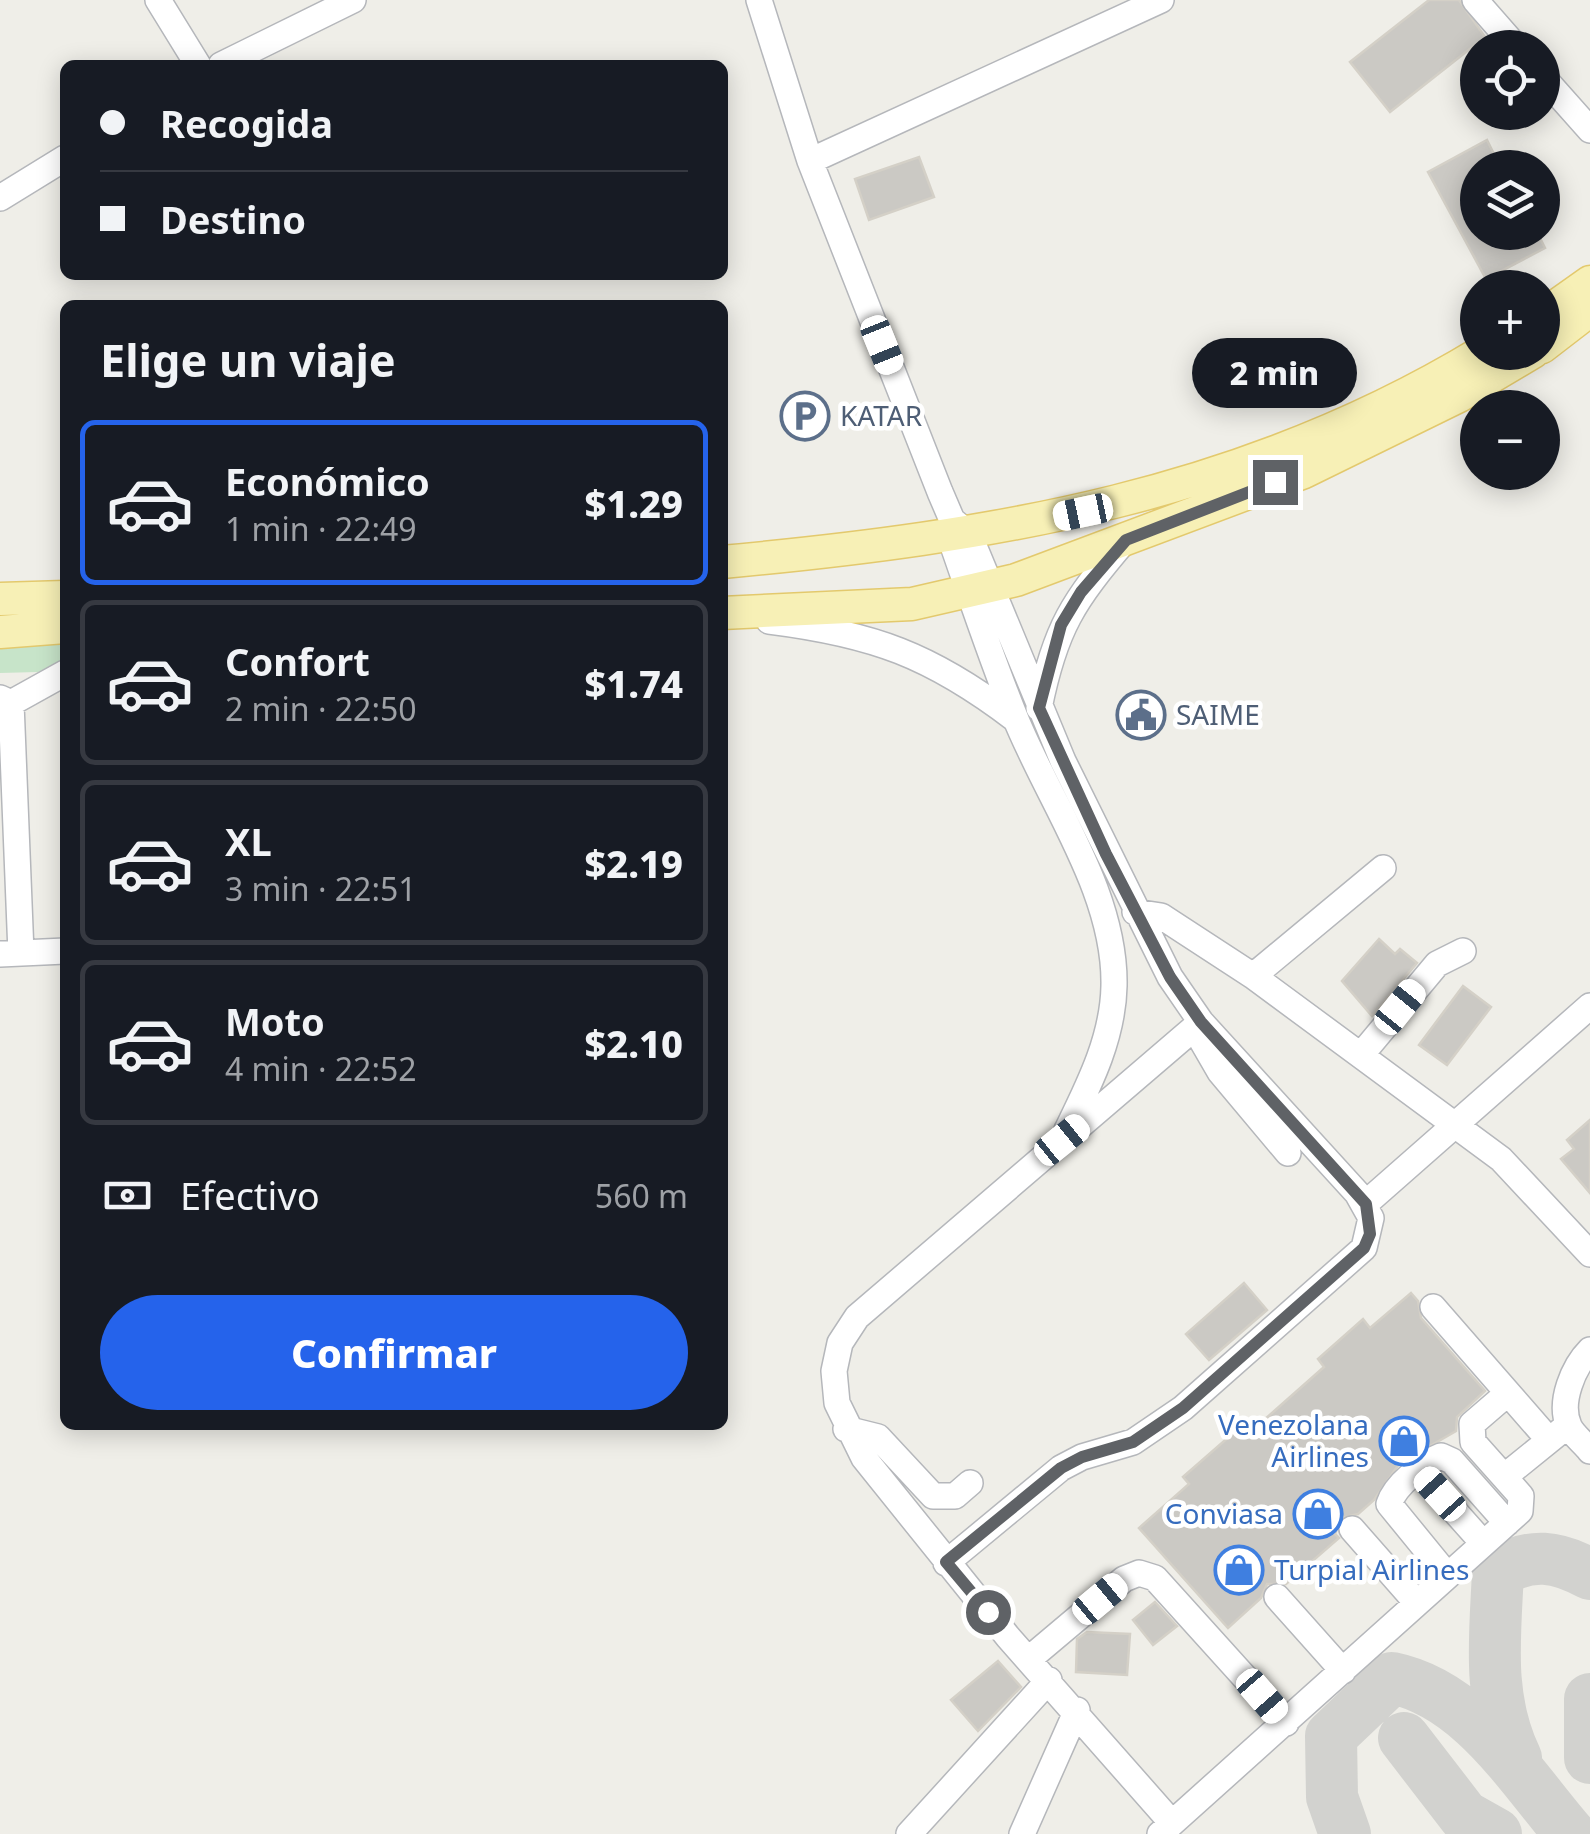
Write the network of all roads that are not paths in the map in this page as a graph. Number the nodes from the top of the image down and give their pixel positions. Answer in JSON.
{"nodes":[{"id":1,"x":158,"y":0,"type":"edge"},
{"id":2,"x":352,"y":0,"type":"edge"},
{"id":3,"x":759,"y":0,"type":"edge"},
{"id":4,"x":1161,"y":0,"type":"edge"},
{"id":5,"x":1475,"y":0,"type":"edge"},
{"id":6,"x":1501,"y":30,"type":"edge"},
{"id":7,"x":195,"y":60,"type":"edge"},
{"id":8,"x":232,"y":60,"type":"edge"},
{"id":9,"x":1560,"y":96,"type":"edge"},
{"id":10,"x":1590,"y":130,"type":"edge"},
{"id":11,"x":60,"y":161,"type":"edge"},
{"id":12,"x":810,"y":161,"type":"junction"},
{"id":13,"x":0,"y":198,"type":"edge"},
{"id":14,"x":1590,"y":282,"type":"edge"},
{"id":15,"x":1560,"y":303,"type":"edge"},
{"id":16,"x":1590,"y":310,"type":"edge"},
{"id":17,"x":1560,"y":333,"type":"edge"},
{"id":18,"x":1460,"y":366,"type":"edge"},
{"id":19,"x":1502,"y":370,"type":"edge"},
{"id":20,"x":957,"y":531,"type":"junction"},
{"id":21,"x":1126,"y":540,"type":"junction"},
{"id":22,"x":728,"y":561,"type":"edge"},
{"id":23,"x":980,"y":591,"type":"junction"},
{"id":24,"x":60,"y":597,"type":"edge"},
{"id":25,"x":0,"y":599,"type":"edge"},
{"id":26,"x":728,"y":614,"type":"edge"},
{"id":27,"x":728,"y":615,"type":"edge"},
{"id":28,"x":60,"y":627,"type":"edge"},
{"id":29,"x":0,"y":632,"type":"edge"},
{"id":30,"x":60,"y":675,"type":"edge"},
{"id":31,"x":6,"y":700,"type":"edge"},
{"id":32,"x":1027,"y":713,"type":"junction"},
{"id":33,"x":1095,"y":860,"type":"junction"},
{"id":34,"x":1383,"y":868,"type":"dead end"},
{"id":35,"x":1135,"y":912,"type":"junction"},
{"id":36,"x":60,"y":951,"type":"edge"},
{"id":37,"x":1463,"y":951,"type":"dead end"},
{"id":38,"x":11,"y":953,"type":"edge"},
{"id":39,"x":1253,"y":976,"type":"junction"},
{"id":40,"x":1590,"y":1006,"type":"edge"},
{"id":41,"x":1198,"y":1025,"type":"junction"},
{"id":42,"x":1361,"y":1055,"type":"junction"},
{"id":43,"x":1164,"y":1057,"type":"junction"},
{"id":44,"x":1220,"y":1072,"type":"junction"},
{"id":45,"x":1452,"y":1126,"type":"junction"},
{"id":46,"x":1062,"y":1140,"type":"junction"},
{"id":47,"x":1288,"y":1153,"type":"dead end"},
{"id":48,"x":1366,"y":1204,"type":"junction"},
{"id":49,"x":1590,"y":1254,"type":"edge"},
{"id":50,"x":1433,"y":1307,"type":"dead end"},
{"id":51,"x":1590,"y":1350,"type":"edge"},
{"id":52,"x":1508,"y":1393,"type":"junction"},
{"id":53,"x":846,"y":1428,"type":"junction"},
{"id":54,"x":1559,"y":1433,"type":"junction"},
{"id":55,"x":1590,"y":1450,"type":"edge"},
{"id":56,"x":1418,"y":1470,"type":"junction"},
{"id":57,"x":1504,"y":1477,"type":"junction"},
{"id":58,"x":970,"y":1483,"type":"dead end"},
{"id":59,"x":1507,"y":1523,"type":"junction"},
{"id":60,"x":1352,"y":1529,"type":"dead end"},
{"id":61,"x":1484,"y":1543,"type":"junction"},
{"id":62,"x":946,"y":1562,"type":"junction"},
{"id":63,"x":1447,"y":1575,"type":"junction"},
{"id":64,"x":1277,"y":1597,"type":"dead end"},
{"id":65,"x":1416,"y":1603,"type":"junction"},
{"id":66,"x":1028,"y":1659,"type":"junction"},
{"id":67,"x":1343,"y":1671,"type":"junction"},
{"id":68,"x":1049,"y":1680,"type":"junction"},
{"id":69,"x":1076,"y":1710,"type":"junction"},
{"id":70,"x":1286,"y":1723,"type":"junction"},
{"id":71,"x":1166,"y":1829,"type":"edge"},
{"id":72,"x":909,"y":1834,"type":"edge"},
{"id":73,"x":1022,"y":1834,"type":"edge"}],
"edges":[{"from":1,"to":7,"type":"street"},
{"from":2,"to":8,"type":"street"},
{"from":3,"to":12,"type":"street"},
{"from":4,"to":12,"type":"street"},
{"from":5,"to":6,"type":"street"},
{"from":9,"to":10,"type":"street"},
{"from":11,"to":13,"type":"street"},
{"from":12,"to":20,"type":"street"},
{"from":14,"to":15,"type":"main road"},
{"from":16,"to":17,"type":"main road"},
{"from":18,"to":20,"type":"main road"},
{"from":19,"to":21,"type":"main road"},
{"from":20,"to":22,"type":"main road"},
{"from":20,"to":23,"type":"street"},
{"from":21,"to":23,"type":"main road"},
{"from":21,"to":32,"type":"street"},
{"from":23,"to":26,"type":"main road"},
{"from":23,"to":32,"type":"street"},
{"from":24,"to":25,"type":"main road"},
{"from":27,"to":32,"type":"street"},
{"from":28,"to":29,"type":"main road"},
{"from":30,"to":31,"type":"street"},
{"from":31,"to":38,"type":"street"},
{"from":32,"to":33,"type":"street"},
{"from":33,"to":35,"type":"street"},
{"from":33,"to":46,"type":"street"},
{"from":34,"to":39,"type":"street"},
{"from":35,"to":39,"type":"street"},
{"from":35,"to":41,"type":"street"},
{"from":36,"to":38,"type":"street"},
{"from":37,"to":42,"type":"street"},
{"from":39,"to":42,"type":"street"},
{"from":40,"to":45,"type":"street"},
{"from":41,"to":43,"type":"street"},
{"from":41,"to":44,"type":"street"},
{"from":41,"to":48,"type":"street"},
{"from":42,"to":45,"type":"street"},
{"from":43,"to":44,"type":"street"},
{"from":43,"to":46,"type":"street"},
{"from":44,"to":47,"type":"street"},
{"from":45,"to":48,"type":"street"},
{"from":45,"to":49,"type":"street"},
{"from":46,"to":53,"type":"street"},
{"from":48,"to":62,"type":"street"},
{"from":50,"to":52,"type":"street"},
{"from":51,"to":54,"type":"street"},
{"from":52,"to":54,"type":"street"},
{"from":52,"to":57,"type":"street"},
{"from":53,"to":58,"type":"street"},
{"from":53,"to":62,"type":"street"},
{"from":54,"to":55,"type":"street"},
{"from":54,"to":57,"type":"street"},
{"from":56,"to":59,"type":"street"},
{"from":56,"to":61,"type":"street"},
{"from":56,"to":63,"type":"street"},
{"from":57,"to":59,"type":"street"},
{"from":59,"to":61,"type":"street"},
{"from":60,"to":65,"type":"street"},
{"from":61,"to":63,"type":"street"},
{"from":62,"to":66,"type":"street"},
{"from":63,"to":65,"type":"street"},
{"from":64,"to":67,"type":"street"},
{"from":65,"to":67,"type":"street"},
{"from":66,"to":68,"type":"street"},
{"from":66,"to":70,"type":"street"},
{"from":67,"to":70,"type":"street"},
{"from":68,"to":69,"type":"street"},
{"from":68,"to":72,"type":"street"},
{"from":69,"to":71,"type":"street"},
{"from":69,"to":73,"type":"street"},
{"from":70,"to":71,"type":"street"}]}
